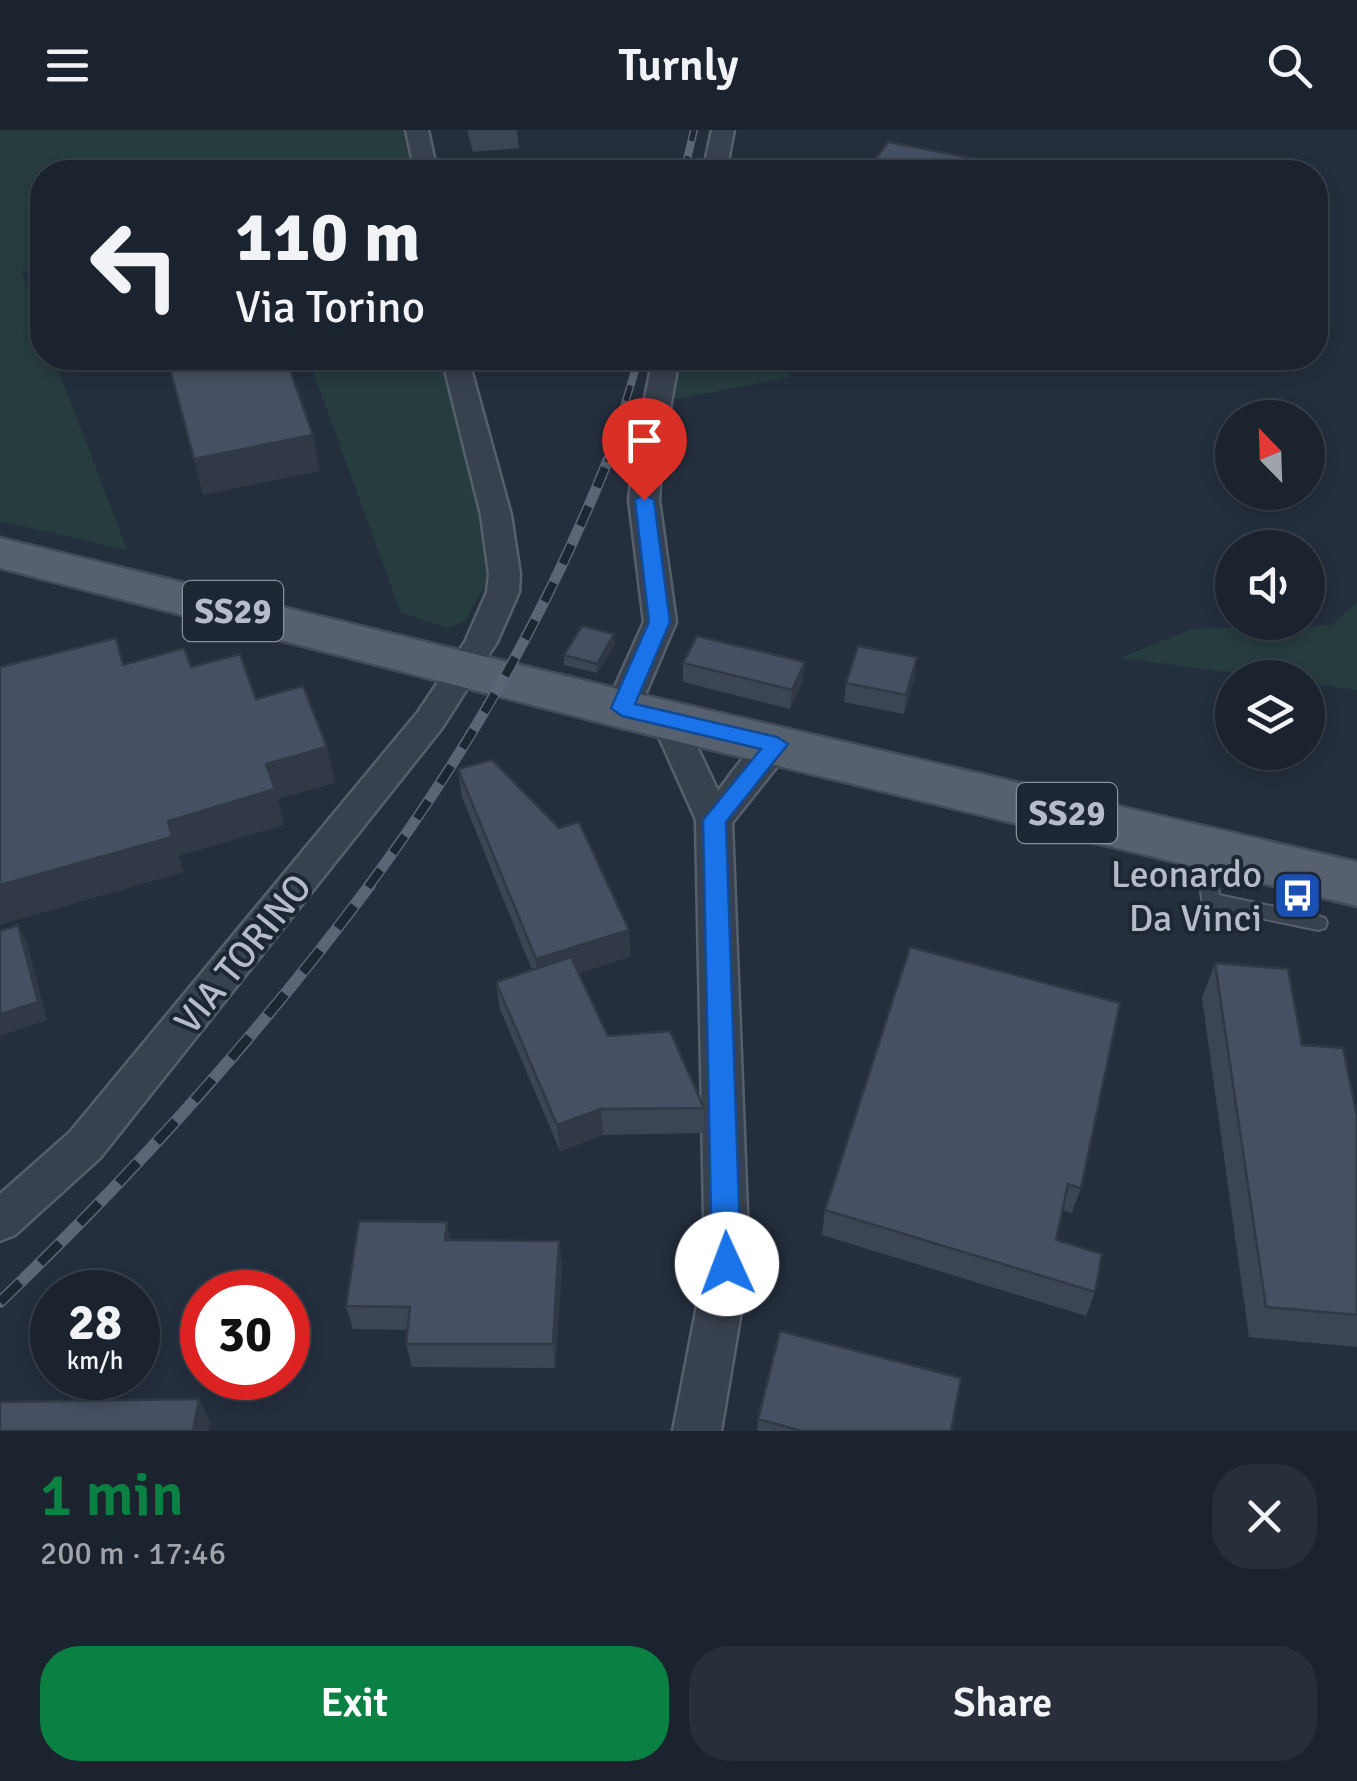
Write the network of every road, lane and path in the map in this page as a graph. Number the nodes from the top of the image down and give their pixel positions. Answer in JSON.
{"nodes":[{"id":1,"x":417,"y":130,"type":"edge"},
{"id":2,"x":723,"y":130,"type":"edge"},
{"id":3,"x":423,"y":160,"type":"edge"},
{"id":4,"x":717,"y":160,"type":"edge"},
{"id":5,"x":458,"y":370,"type":"edge"},
{"id":6,"x":664,"y":370,"type":"edge"},
{"id":7,"x":0,"y":553,"type":"edge"},
{"id":8,"x":466,"y":669,"type":"junction"},
{"id":9,"x":645,"y":714,"type":"junction"},
{"id":10,"x":777,"y":744,"type":"junction"},
{"id":11,"x":714,"y":820,"type":"junction"},
{"id":12,"x":1204,"y":846,"type":"junction"},
{"id":13,"x":1357,"y":884,"type":"edge"},
{"id":14,"x":1318,"y":923,"type":"dead end"},
{"id":15,"x":0,"y":1221,"type":"edge"},
{"id":16,"x":697,"y":1431,"type":"edge"}],
"edges":[{"from":1,"to":3,"type":"street"},
{"from":2,"to":4,"type":"street"},
{"from":5,"to":8,"type":"street","name":"VIA TORINO"},
{"from":6,"to":9,"type":"street"},
{"from":7,"to":8,"type":"main road","number":"SS29"},
{"from":8,"to":9,"type":"main road","number":"SS29"},
{"from":8,"to":15,"type":"street","name":"VIA TORINO"},
{"from":9,"to":10,"type":"main road","number":"SS29"},
{"from":9,"to":11,"type":"street"},
{"from":10,"to":11,"type":"street"},
{"from":10,"to":12,"type":"main road","number":"SS29"},
{"from":11,"to":16,"type":"street"},
{"from":12,"to":13,"type":"main road","number":"SS29"},
{"from":12,"to":14,"type":"lane"}]}
